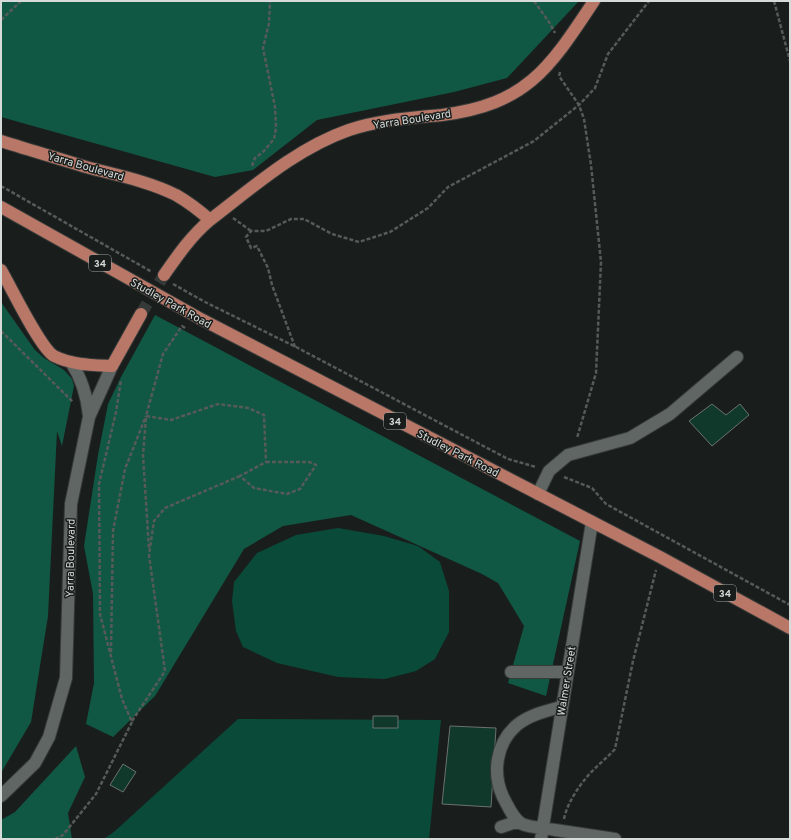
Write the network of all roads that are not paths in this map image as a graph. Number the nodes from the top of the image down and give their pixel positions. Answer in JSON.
{"nodes":[{"id":1,"x":594,"y":1,"type":"edge"},
{"id":2,"x":1,"y":141,"type":"edge"},
{"id":3,"x":1,"y":208,"type":"edge"},
{"id":4,"x":210,"y":220,"type":"junction"},
{"id":5,"x":1,"y":270,"type":"edge"},
{"id":6,"x":164,"y":278,"type":"tunnel mouth"},
{"id":7,"x":141,"y":314,"type":"tunnel mouth"},
{"id":8,"x":737,"y":357,"type":"dead end"},
{"id":9,"x":71,"y":362,"type":"junction"},
{"id":10,"x":112,"y":366,"type":"junction"},
{"id":11,"x":89,"y":417,"type":"junction"},
{"id":12,"x":538,"y":494,"type":"junction"},
{"id":13,"x":592,"y":522,"type":"junction"},
{"id":14,"x":790,"y":628,"type":"edge"},
{"id":15,"x":511,"y":672,"type":"dead end"},
{"id":16,"x":567,"y":672,"type":"junction"},
{"id":17,"x":561,"y":707,"type":"junction"},
{"id":18,"x":1,"y":796,"type":"edge"},
{"id":19,"x":521,"y":823,"type":"junction"},
{"id":20,"x":500,"y":827,"type":"dead end"},
{"id":21,"x":542,"y":834,"type":"edge"},
{"id":22,"x":615,"y":839,"type":"edge"}],
"edges":[{"from":1,"to":4,"type":"main road","name":"Yarra Boulevard"},
{"from":2,"to":4,"type":"main road","name":"Yarra Boulevard"},
{"from":3,"to":12,"type":"main road","name":"Studley Park Road","number":"34"},
{"from":4,"to":6,"type":"main road","name":"Yarra Boulevard"},
{"from":5,"to":9,"type":"main road"},
{"from":7,"to":10,"type":"main road","name":"Yarra Boulevard"},
{"from":8,"to":12,"type":"street"},
{"from":9,"to":10,"type":"main road"},
{"from":9,"to":11,"type":"street"},
{"from":10,"to":11,"type":"street","name":"Yarra Boulevard"},
{"from":11,"to":18,"type":"street","name":"Yarra Boulevard"},
{"from":12,"to":13,"type":"main road","name":"Studley Park Road","number":"34"},
{"from":13,"to":14,"type":"main road","name":"Studley Park Road","number":"34"},
{"from":13,"to":16,"type":"street","name":"Walmer Street"},
{"from":15,"to":16,"type":"street"},
{"from":16,"to":17,"type":"street","name":"Walmer Street"},
{"from":17,"to":19,"type":"street"},
{"from":17,"to":21,"type":"street","name":"Walmer Street"},
{"from":19,"to":20,"type":"street"},
{"from":19,"to":21,"type":"street"},
{"from":21,"to":22,"type":"street"}]}
